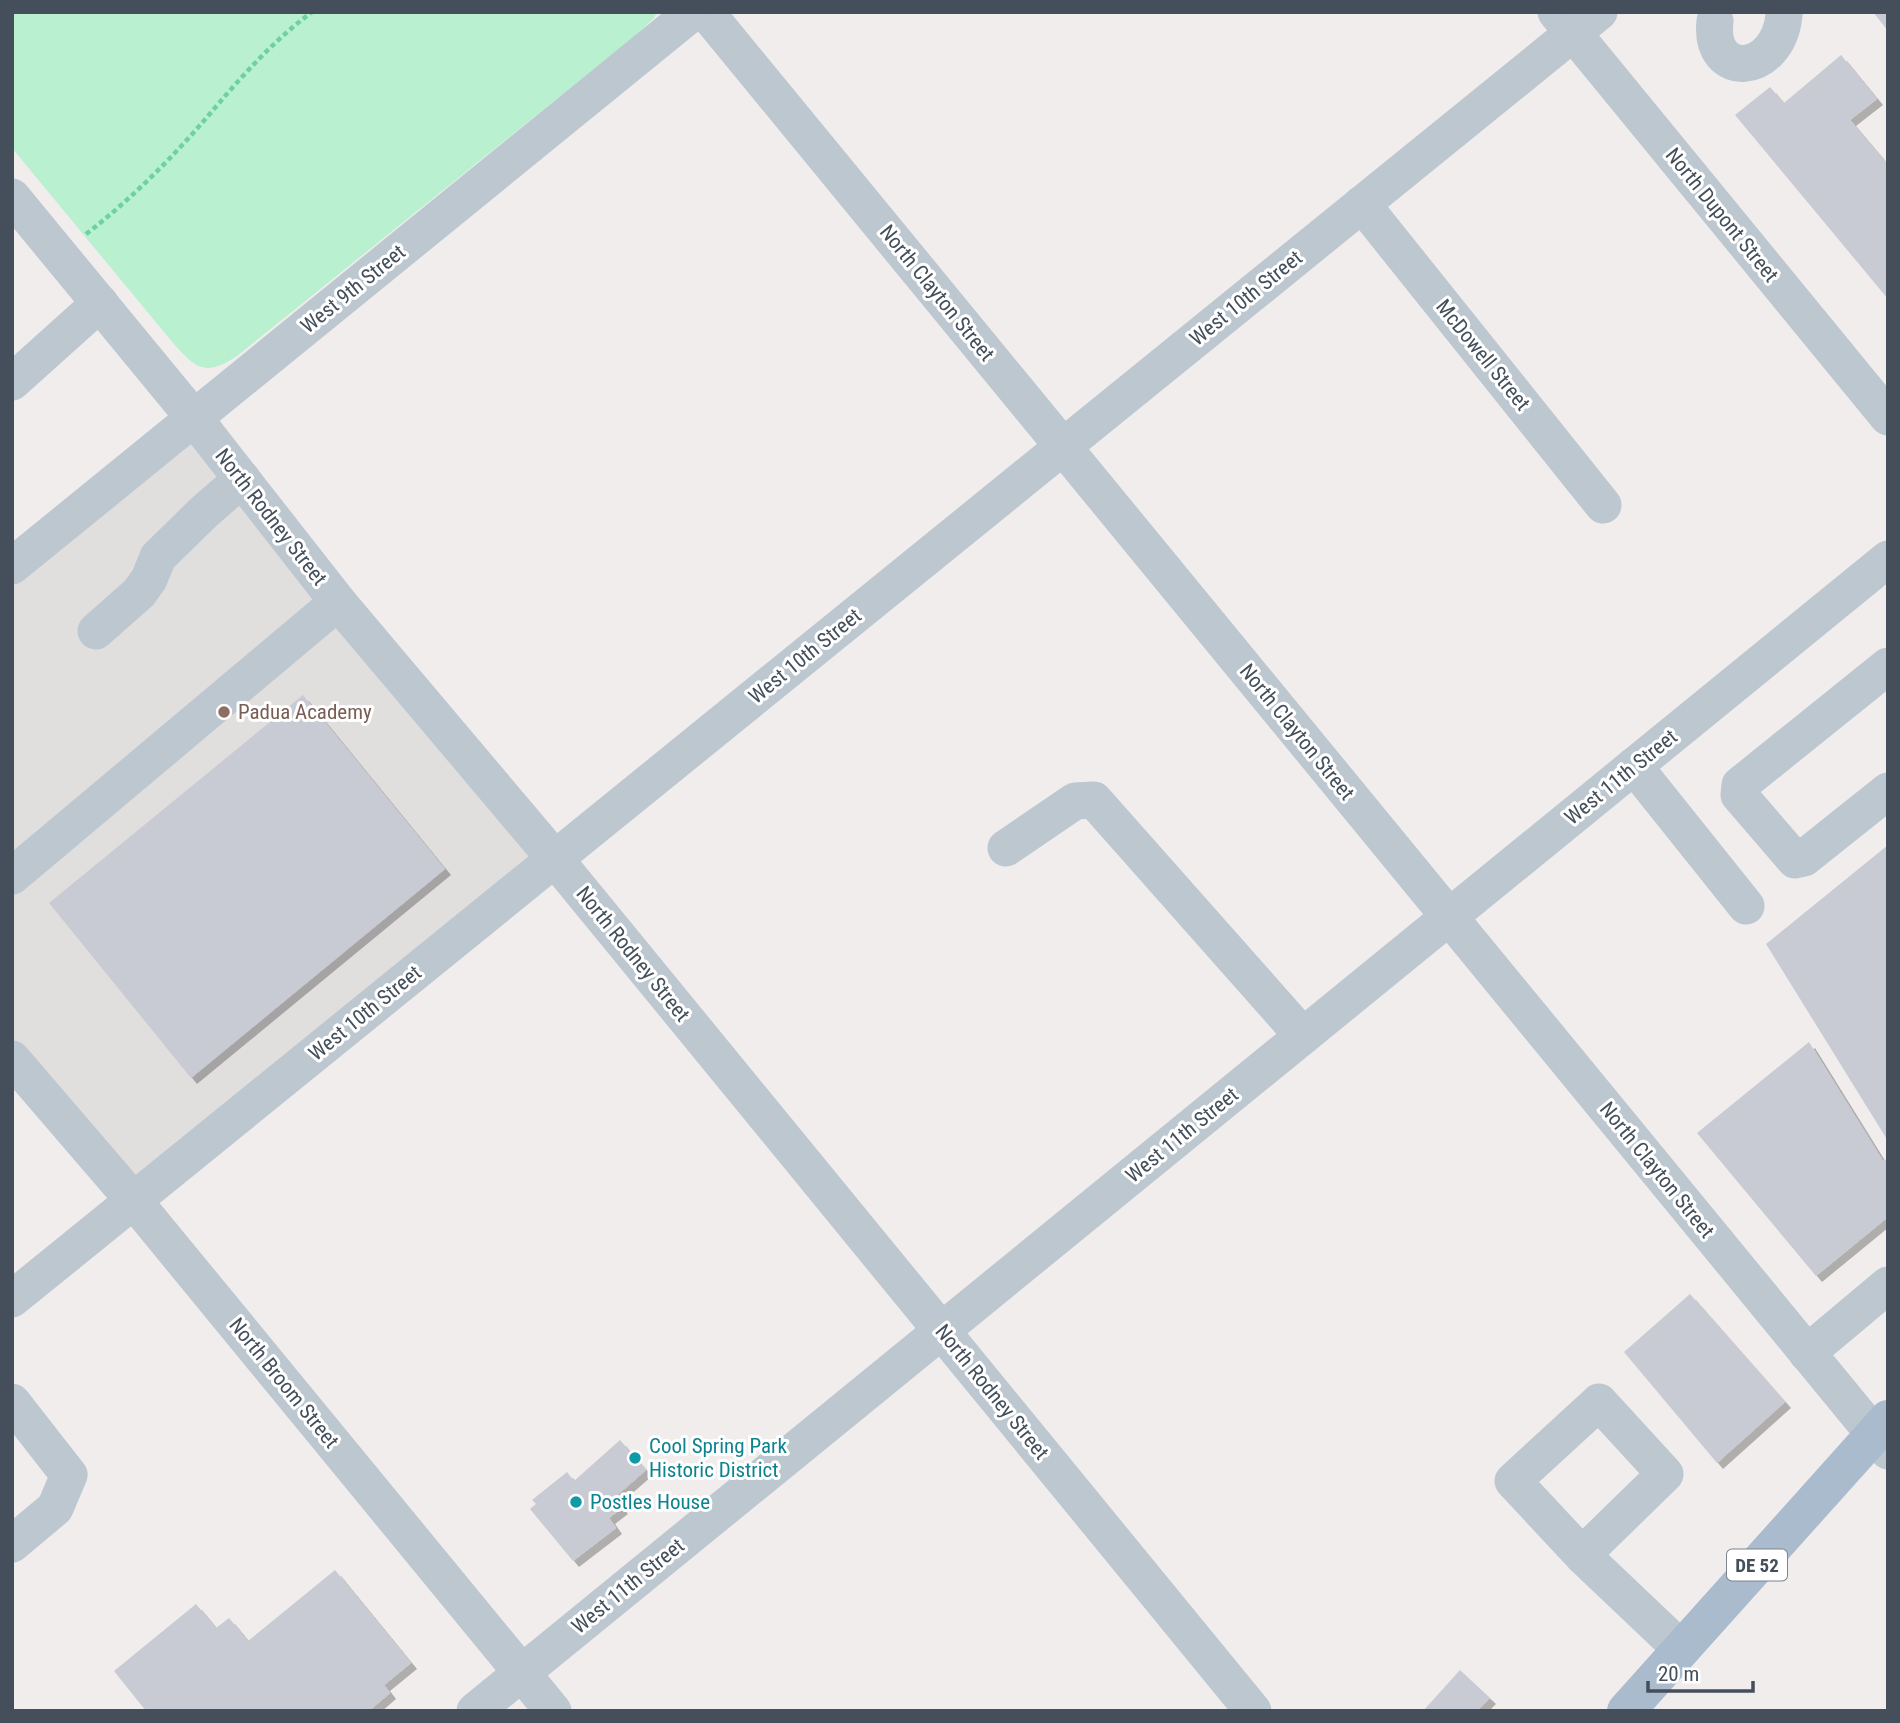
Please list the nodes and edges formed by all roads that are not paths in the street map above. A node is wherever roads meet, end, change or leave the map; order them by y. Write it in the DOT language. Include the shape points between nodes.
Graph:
graph roads {
  1 [pos="694,12"];
  2 [pos="706,12"];
  3 [pos="1783,13"];
  4 [pos="1717,15"];
  5 [pos="1576,19"];
  6 [pos="12,197"];
  7 [pos="1362,204"];
  8 [pos="100,303"];
  9 [pos="12,382"];
  10 [pos="1888,417"];
  11 [pos="194,418"];
  12 [pos="1063,447"];
  13 [pos="242,479"];
  14 [pos="1603,505"];
  15 [pos="1888,559"];
  16 [pos="12,566"];
  17 [pos="338,602"];
  18 [pos="96,631"];
  19 [pos="1888,666"];
  20 [pos="1634,766"];
  21 [pos="1884,793"];
  22 [pos="1006,848"];
  23 [pos="555,859"];
  24 [pos="12,876"];
  25 [pos="1746,905"];
  26 [pos="1449,917"];
  27 [pos="1303,1035"];
  28 [pos="12,1059"];
  29 [pos="134,1200"];
  30 [pos="1888,1284"];
  31 [pos="12,1299"];
  32 [pos="941,1331"];
  33 [pos="1807,1353"];
  34 [pos="12,1402"];
  35 [pos="1883,1435"];
  36 [pos="12,1544"];
  37 [pos="1582,1555"];
  38 [pos="1681,1649"];
  39 [pos="522,1673"];
  40 [pos="475,1711"];
  41 [pos="553,1711"];
  42 [pos="1253,1711"];
  43 [pos="1626,1711"];
  1 -- 11 [label="street, West 9th Street"];
  2 -- 12 [label="street, North Clayton Street"];
  3 -- 4 [label="street" via="1773,47 1750,65 1726,57 1716,42"];
  5 -- 7 [label="street, West 10th Street"];
  5 -- 10 [label="street, North Dupont Street"];
  6 -- 8 [label="street, North Rodney Street"];
  7 -- 12 [label="street, West 10th Street"];
  7 -- 14 [label="street, McDowell Street"];
  8 -- 9 [label="street"];
  8 -- 11 [label="street, North Rodney Street"];
  11 -- 13 [label="street, North Rodney Street"];
  11 -- 16 [label="street, West 9th Street"];
  12 -- 23 [label="street, West 10th Street"];
  12 -- 26 [label="street, North Clayton Street"];
  13 -- 17 [label="street, North Rodney Street"];
  13 -- 18 [label="street" via="158,557 139,593"];
  15 -- 20 [label="street, West 11th Street"];
  17 -- 23 [label="street, North Rodney Street"];
  17 -- 24 [label="street"];
  19 -- 21 [label="street" via="1740,785 1739,794 1795,860 1804,858"];
  20 -- 25 [label="street"];
  20 -- 26 [label="street, West 11th Street"];
  22 -- 27 [label="street" via="1075,801 1094,800"];
  23 -- 29 [label="street, West 10th Street"];
  23 -- 32 [label="street, North Rodney Street"];
  26 -- 27 [label="street, West 11th Street"];
  26 -- 33 [label="street, North Clayton Street"];
  27 -- 32 [label="street, West 11th Street"];
  28 -- 29 [label="street, North Broom Street"];
  29 -- 31 [label="street, West 10th Street"];
  29 -- 39 [label="street, North Broom Street"];
  30 -- 33 [label="street"];
  32 -- 39 [label="street, West 11th Street"];
  32 -- 42 [label="street, North Rodney Street"];
  33 -- 35 [label="street, North Clayton Street"];
  34 -- 36 [label="street" via="69,1475 55,1508"];
  35 -- 38 [label="main road, DE 52"];
  37 -- 38 [label="street"];
  38 -- 43 [label="main road, DE 52"];
  39 -- 40 [label="street, West 11th Street"];
  39 -- 41 [label="street, North Broom Street"];
}
